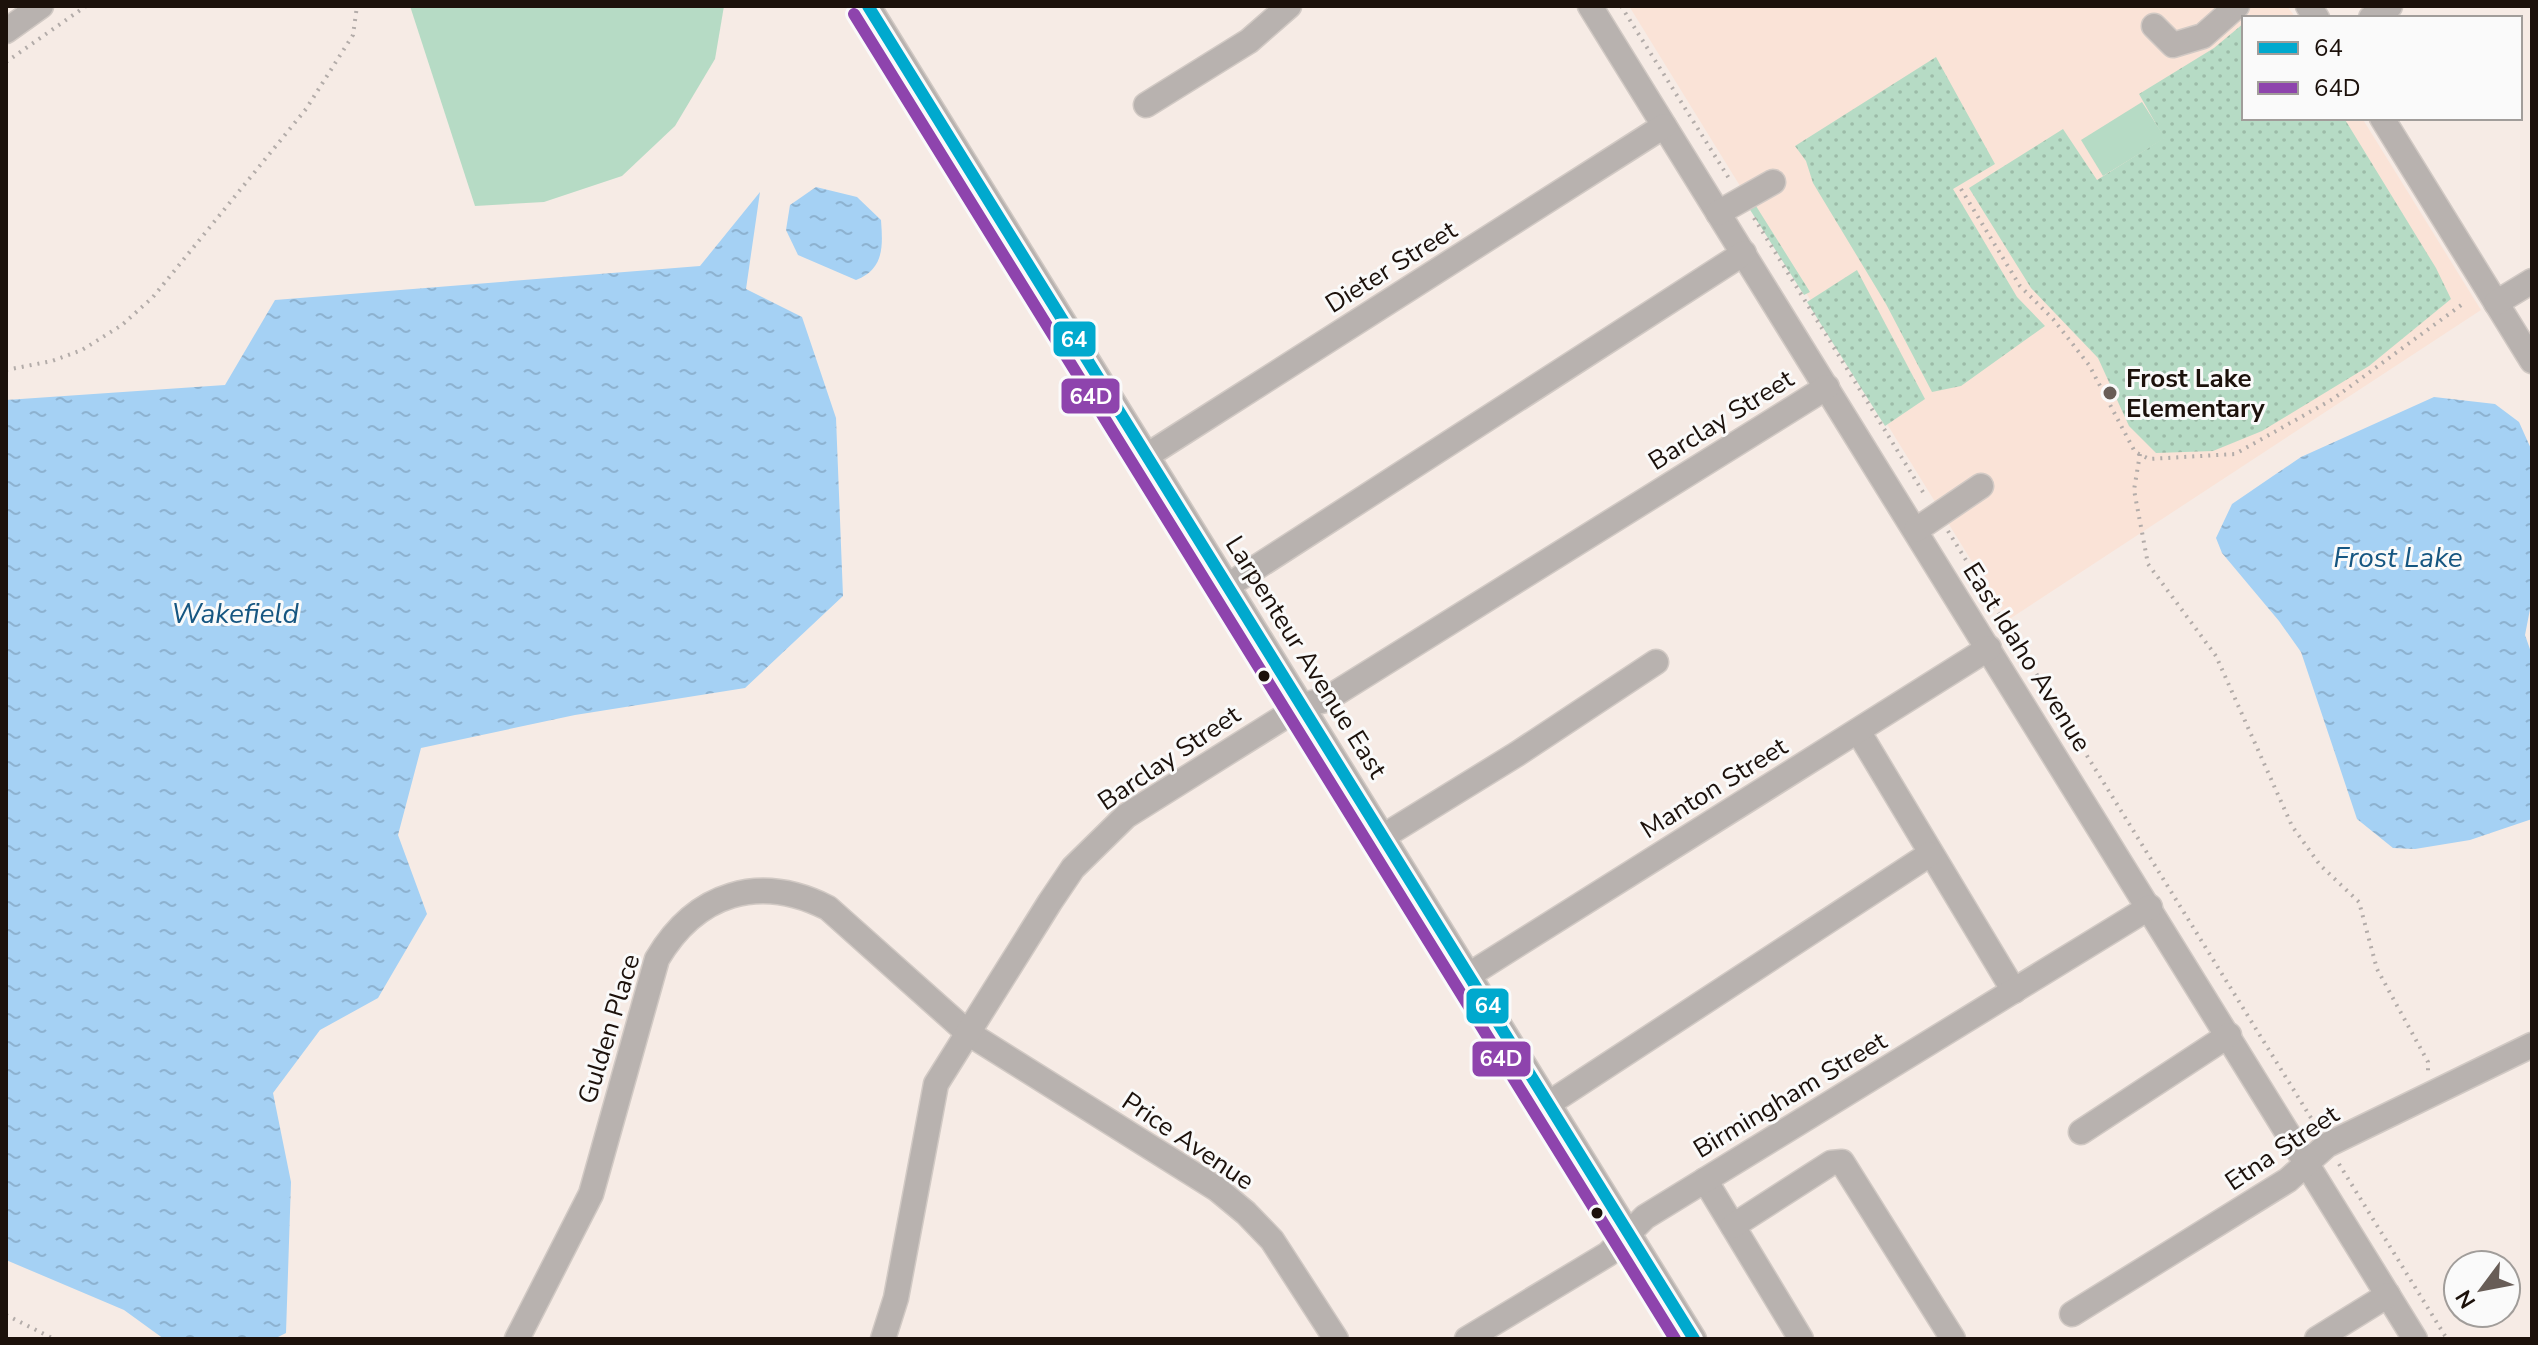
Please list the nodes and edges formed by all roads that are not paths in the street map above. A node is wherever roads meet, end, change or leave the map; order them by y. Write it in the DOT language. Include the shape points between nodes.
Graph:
graph roads {
  1 [pos="41,6"];
  2 [pos="868,6"];
  3 [pos="1289,6"];
  4 [pos="1590,6"];
  5 [pos="2237,6"];
  6 [pos="2154,26"];
  7 [pos="6,31"];
  8 [pos="1146,105"];
  9 [pos="2383,120"];
  10 [pos="1664,126"];
  11 [pos="1773,182"];
  12 [pos="1718,213"];
  13 [pos="1744,253"];
  14 [pos="2532,281"];
  15 [pos="2496,303"];
  16 [pos="2532,361"];
  17 [pos="1827,387"];
  18 [pos="1148,455"];
  19 [pos="1981,486"];
  20 [pos="1916,530"];
  21 [pos="1229,585"];
  22 [pos="1989,648"];
  23 [pos="1656,662"];
  24 [pos="1303,705"];
  25 [pos="1858,731"];
  26 [pos="1384,836"];
  27 [pos="1930,854"];
  28 [pos="2150,907"];
  29 [pos="1469,975"];
  30 [pos="2014,991"];
  31 [pos="968,1033"];
  32 [pos="2229,1035"];
  33 [pos="2532,1045"];
  34 [pos="1548,1104"];
  35 [pos="2081,1132"];
  36 [pos="2307,1163"];
  37 [pos="1705,1180"];
  38 [pos="1733,1226"];
  39 [pos="1628,1233"];
  40 [pos="2388,1295"];
  41 [pos="2072,1314"];
  42 [pos="517,1339"];
  43 [pos="883,1339"];
  44 [pos="1336,1339"];
  45 [pos="1467,1339"];
  46 [pos="1694,1339"];
  47 [pos="1801,1339"];
  48 [pos="1953,1339"];
  49 [pos="2317,1339"];
  50 [pos="2415,1339"];
  1 -- 7 [label="street"];
  2 -- 18 [label="street, Larpenteur Avenue East"];
  3 -- 8 [label="street" via="1249,41"];
  4 -- 10 [label="street, East Idaho Avenue"];
  5 -- 6 [label="street" via="2203,36 2173,45"];
  9 -- 15 [label="street"];
  10 -- 12 [label="street, East Idaho Avenue"];
  10 -- 18 [label="street, Dieter Street"];
  11 -- 12 [label="street"];
  12 -- 13 [label="street, East Idaho Avenue"];
  13 -- 17 [label="street, East Idaho Avenue"];
  13 -- 21 [label="street"];
  14 -- 15 [label="street"];
  15 -- 16 [label="street"];
  17 -- 20 [label="street, East Idaho Avenue"];
  17 -- 24 [label="street, Barclay Street" via="1325,700"];
  18 -- 21 [label="street, Larpenteur Avenue East"];
  19 -- 20 [label="street"];
  20 -- 22 [label="street, East Idaho Avenue"];
  21 -- 24 [label="street, Larpenteur Avenue East"];
  22 -- 25 [label="street, Manton Street"];
  22 -- 28 [label="street, East Idaho Avenue"];
  23 -- 26 [label="street"];
  24 -- 26 [label="street, Larpenteur Avenue East"];
  24 -- 31 [label="street, Barclay Street" via="1157,795 1098,841 1050,902"];
  25 -- 27 [label="street"];
  25 -- 29 [label="street, Manton Street"];
  26 -- 29 [label="street, Larpenteur Avenue East"];
  27 -- 30 [label="street"];
  27 -- 34 [label="street"];
  28 -- 30 [label="street, Birmingham Street"];
  28 -- 32 [label="street, East Idaho Avenue"];
  29 -- 34 [label="street, Larpenteur Avenue East"];
  30 -- 37 [label="street, Birmingham Street"];
  31 -- 42 [label="street, Gulden Place" via="846,921 808,898 742,892 701,909 657,959 591,1194"];
  31 -- 43 [label="street, Barclay Street" via="936,1084 896,1298"];
  31 -- 44 [label="street, Price Avenue" via="1217,1189 1246,1213 1272,1240"];
  32 -- 35 [label="street"];
  32 -- 36 [label="street, East Idaho Avenue"];
  33 -- 36 [label="street, Etna Street" via="2327,1145"];
  34 -- 39 [label="street, Larpenteur Avenue East"];
  36 -- 40 [label="street, East Idaho Avenue"];
  36 -- 41 [label="street, Etna Street" via="2288,1180"];
  37 -- 38 [label="street"];
  37 -- 39 [label="street, Birmingham Street"];
  38 -- 47 [label="street"];
  38 -- 48 [label="street" via="1831,1163 1842,1162"];
  39 -- 45 [label="street, Birmingham Street" via="1608,1254"];
  39 -- 46 [label="street, Larpenteur Avenue East"];
  40 -- 49 [label="street"];
  40 -- 50 [label="street, East Idaho Avenue"];
}
